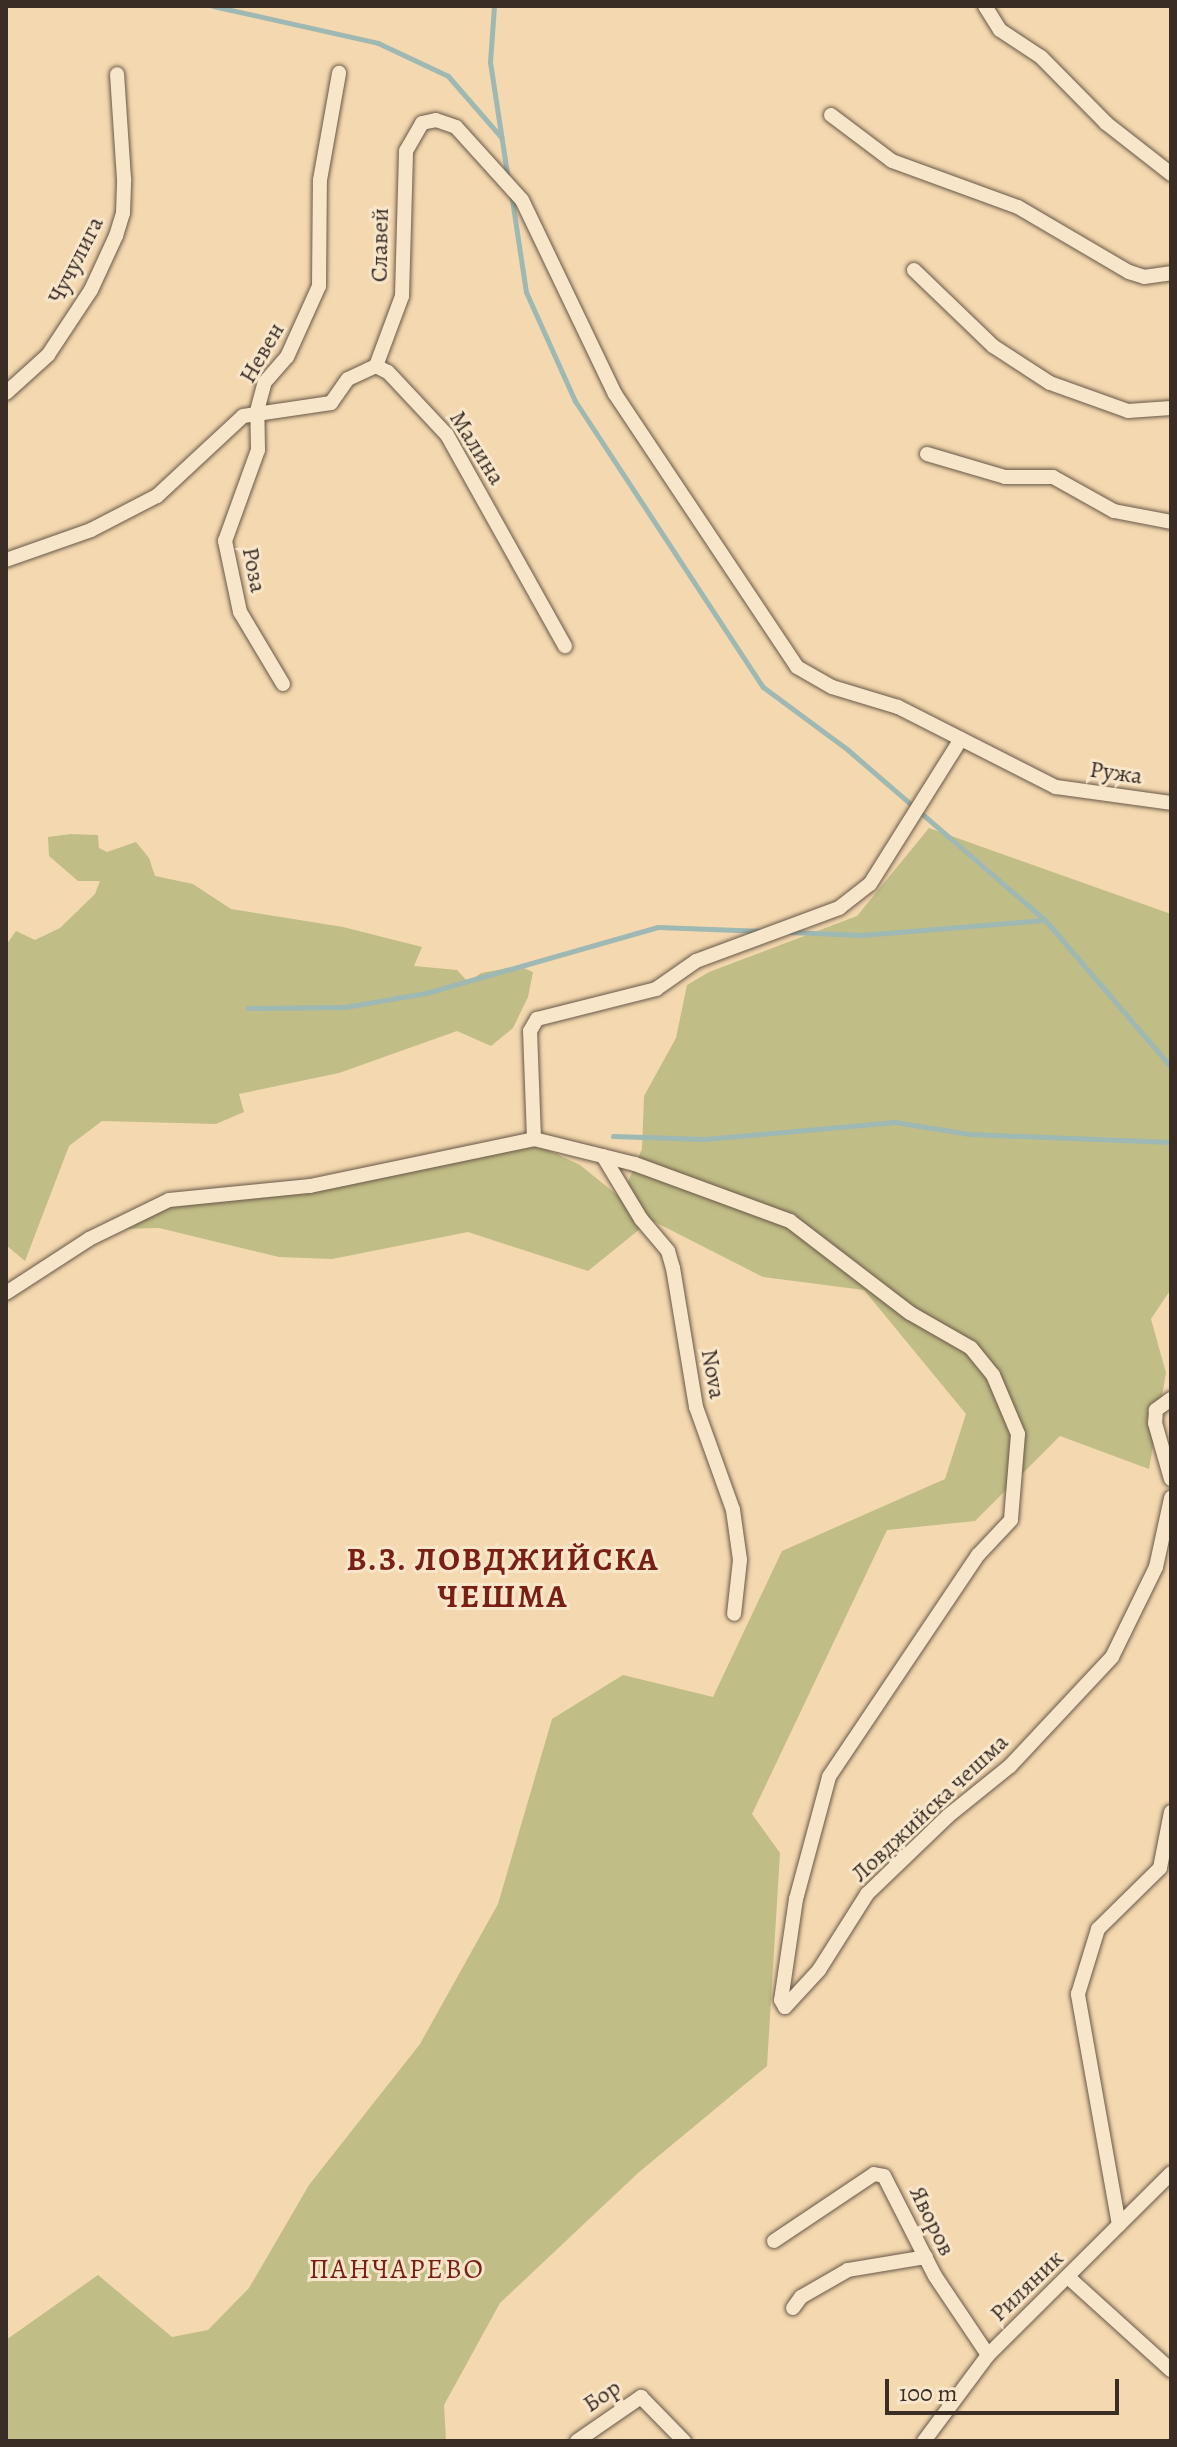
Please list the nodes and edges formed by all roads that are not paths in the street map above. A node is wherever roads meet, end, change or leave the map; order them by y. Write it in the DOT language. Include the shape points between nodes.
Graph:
graph roads {
  1 [pos="985,6"];
  2 [pos="339,73"];
  3 [pos="117,74"];
  4 [pos="831,115"];
  5 [pos="422,123"];
  6 [pos="1171,174"];
  7 [pos="914,270"];
  8 [pos="1171,273"];
  9 [pos="376,366"];
  10 [pos="6,393"];
  11 [pos="1171,408"];
  12 [pos="257,411"];
  13 [pos="927,454"];
  14 [pos="1171,522"];
  15 [pos="6,560"];
  16 [pos="565,646"];
  17 [pos="283,684"];
  18 [pos="961,739"];
  19 [pos="1171,803"];
  20 [pos="534,1139"];
  21 [pos="603,1156"];
  22 [pos="6,1293"];
  23 [pos="1171,1399"];
  24 [pos="1171,1479"];
  25 [pos="1171,1498"];
  26 [pos="734,1614"];
  27 [pos="1171,1812"];
  28 [pos="1171,2173"];
  29 [pos="1119,2225"];
  30 [pos="774,2241"];
  31 [pos="926,2257"];
  32 [pos="1068,2277"];
  33 [pos="793,2308"];
  34 [pos="988,2355"];
  35 [pos="1171,2370"];
  36 [pos="577,2441"];
  37 [pos="684,2441"];
  38 [pos="924,2441"];
  1 -- 6 [label="street" via="1000,30 1041,57 1106,123"];
  2 -- 12 [label="street, Невен" via="320,180 319,286 287,357 265,382"];
  3 -- 10 [label="street, Чучулига" via="124,179 116,236 91,290 48,355"];
  4 -- 8 [label="street" via="892,161 1018,207 1129,272 1144,277"];
  5 -- 9 [label="street, Славей" via="406,151 402,296"];
  5 -- 18 [label="street, Ружа" via="436,120 456,127 522,200 615,394 797,667 832,687 898,707"];
  7 -- 11 [label="street" via="993,346 1050,383 1128,411"];
  9 -- 12 [label="street" via="348,379 331,403"];
  9 -- 16 [label="street, Малина" via="388,372 447,435"];
  12 -- 15 [label="street, Невен" via="243,416 157,496 91,530"];
  12 -- 17 [label="street, Роза" via="258,450 225,541 240,612"];
  13 -- 14 [label="street" via="1005,477 1053,477 1114,511"];
  18 -- 19 [label="street, Ружа" via="1056,787"];
  18 -- 20 [label="street" via="870,884 839,908 696,961 656,989 537,1019 530,1031"];
  20 -- 21 [label="street"];
  20 -- 22 [label="street" via="310,1186 169,1200 89,1239"];
  21 -- 25 [label="street, Ловджийска чешма" via="790,1221 910,1313 971,1348 1006,1399 1018,1434 1011,1520 978,1555 829,1777 796,1899 781,2000 785,2007 819,1970 867,1894 948,1816 1010,1766 1112,1657 1156,1567"];
  21 -- 26 [label="street, Nova" via="641,1219 668,1251 673,1268 696,1407 733,1510 740,1560"];
  23 -- 24 [label="street" via="1156,1410 1155,1423"];
  27 -- 29 [label="street" via="1160,1868 1098,1929 1078,1994"];
  28 -- 29 [label="street, Риляник"];
  29 -- 32 [label="street, Риляник"];
  30 -- 31 [label="street, Яворов" via="874,2174 884,2176"];
  31 -- 33 [label="street" via="848,2270 801,2297"];
  31 -- 34 [label="street, Яворов"];
  32 -- 34 [label="street, Риляник"];
  32 -- 35 [label="street"];
  34 -- 38 [label="street, Риляник"];
  36 -- 37 [label="street, Бор" via="641,2397"];
}
